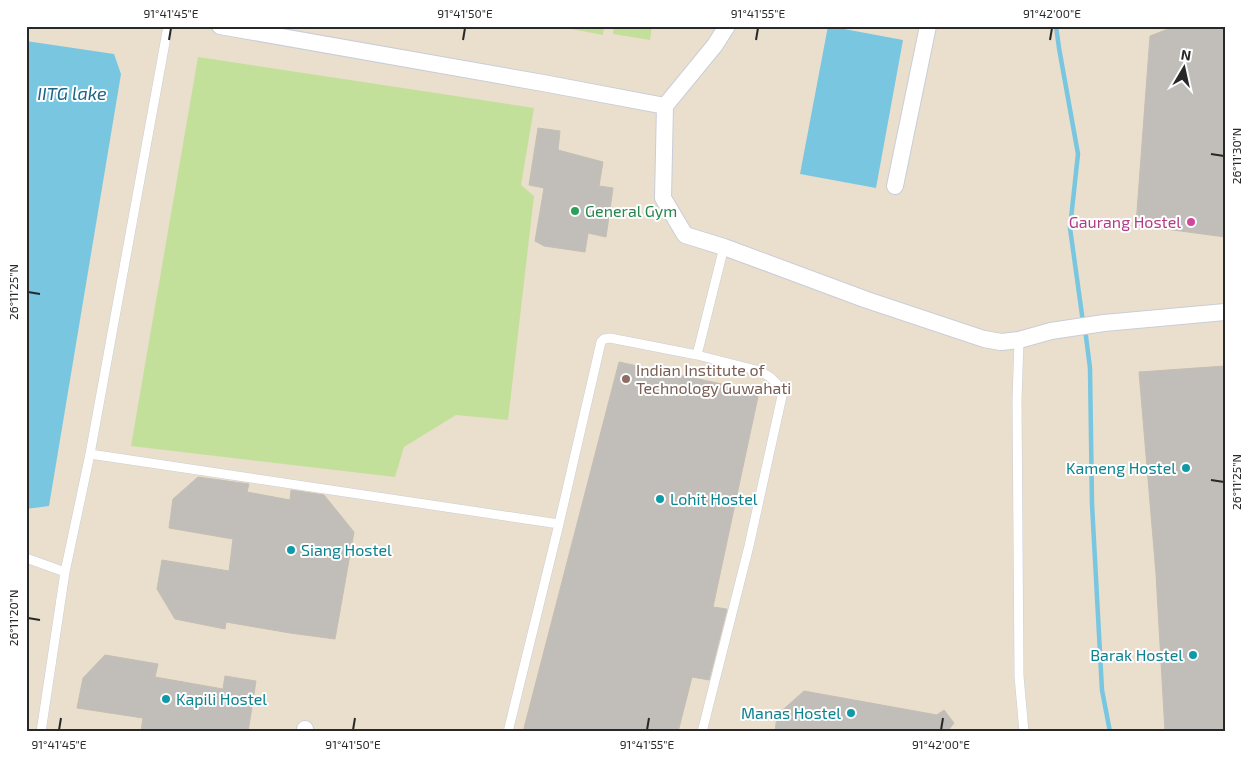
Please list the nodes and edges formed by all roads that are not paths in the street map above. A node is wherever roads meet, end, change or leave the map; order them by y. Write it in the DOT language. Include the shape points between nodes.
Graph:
graph roads {
  1 [pos="168,26"];
  2 [pos="220,26"];
  3 [pos="727,26"];
  4 [pos="928,26"];
  5 [pos="665,106"];
  6 [pos="895,186"];
  7 [pos="724,247"];
  8 [pos="1225,312"];
  9 [pos="1019,340"];
  10 [pos="697,355"];
  11 [pos="90,454"];
  12 [pos="559,524"];
  13 [pos="26,558"];
  14 [pos="65,572"];
  15 [pos="41,732"];
  16 [pos="508,732"];
  17 [pos="702,732"];
  18 [pos="1024,732"];
  1 -- 11 [label="lane"];
  2 -- 5 [label="street"];
  3 -- 5 [label="street"];
  4 -- 6 [label="street"];
  5 -- 7 [label="street" via="664,198 685,234"];
  7 -- 9 [label="street" via="984,340"];
  7 -- 10 [label="lane"];
  8 -- 9 [label="street" via="1104,323 1051,331"];
  9 -- 18 [label="lane" via="1019,676"];
  10 -- 12 [label="lane" via="610,338 601,342"];
  10 -- 17 [label="lane" via="760,371 778,385 782,396 749,546"];
  11 -- 12 [label="lane"];
  11 -- 14 [label="lane"];
  12 -- 16 [label="lane"];
  13 -- 14 [label="lane"];
  14 -- 15 [label="lane"];
}
